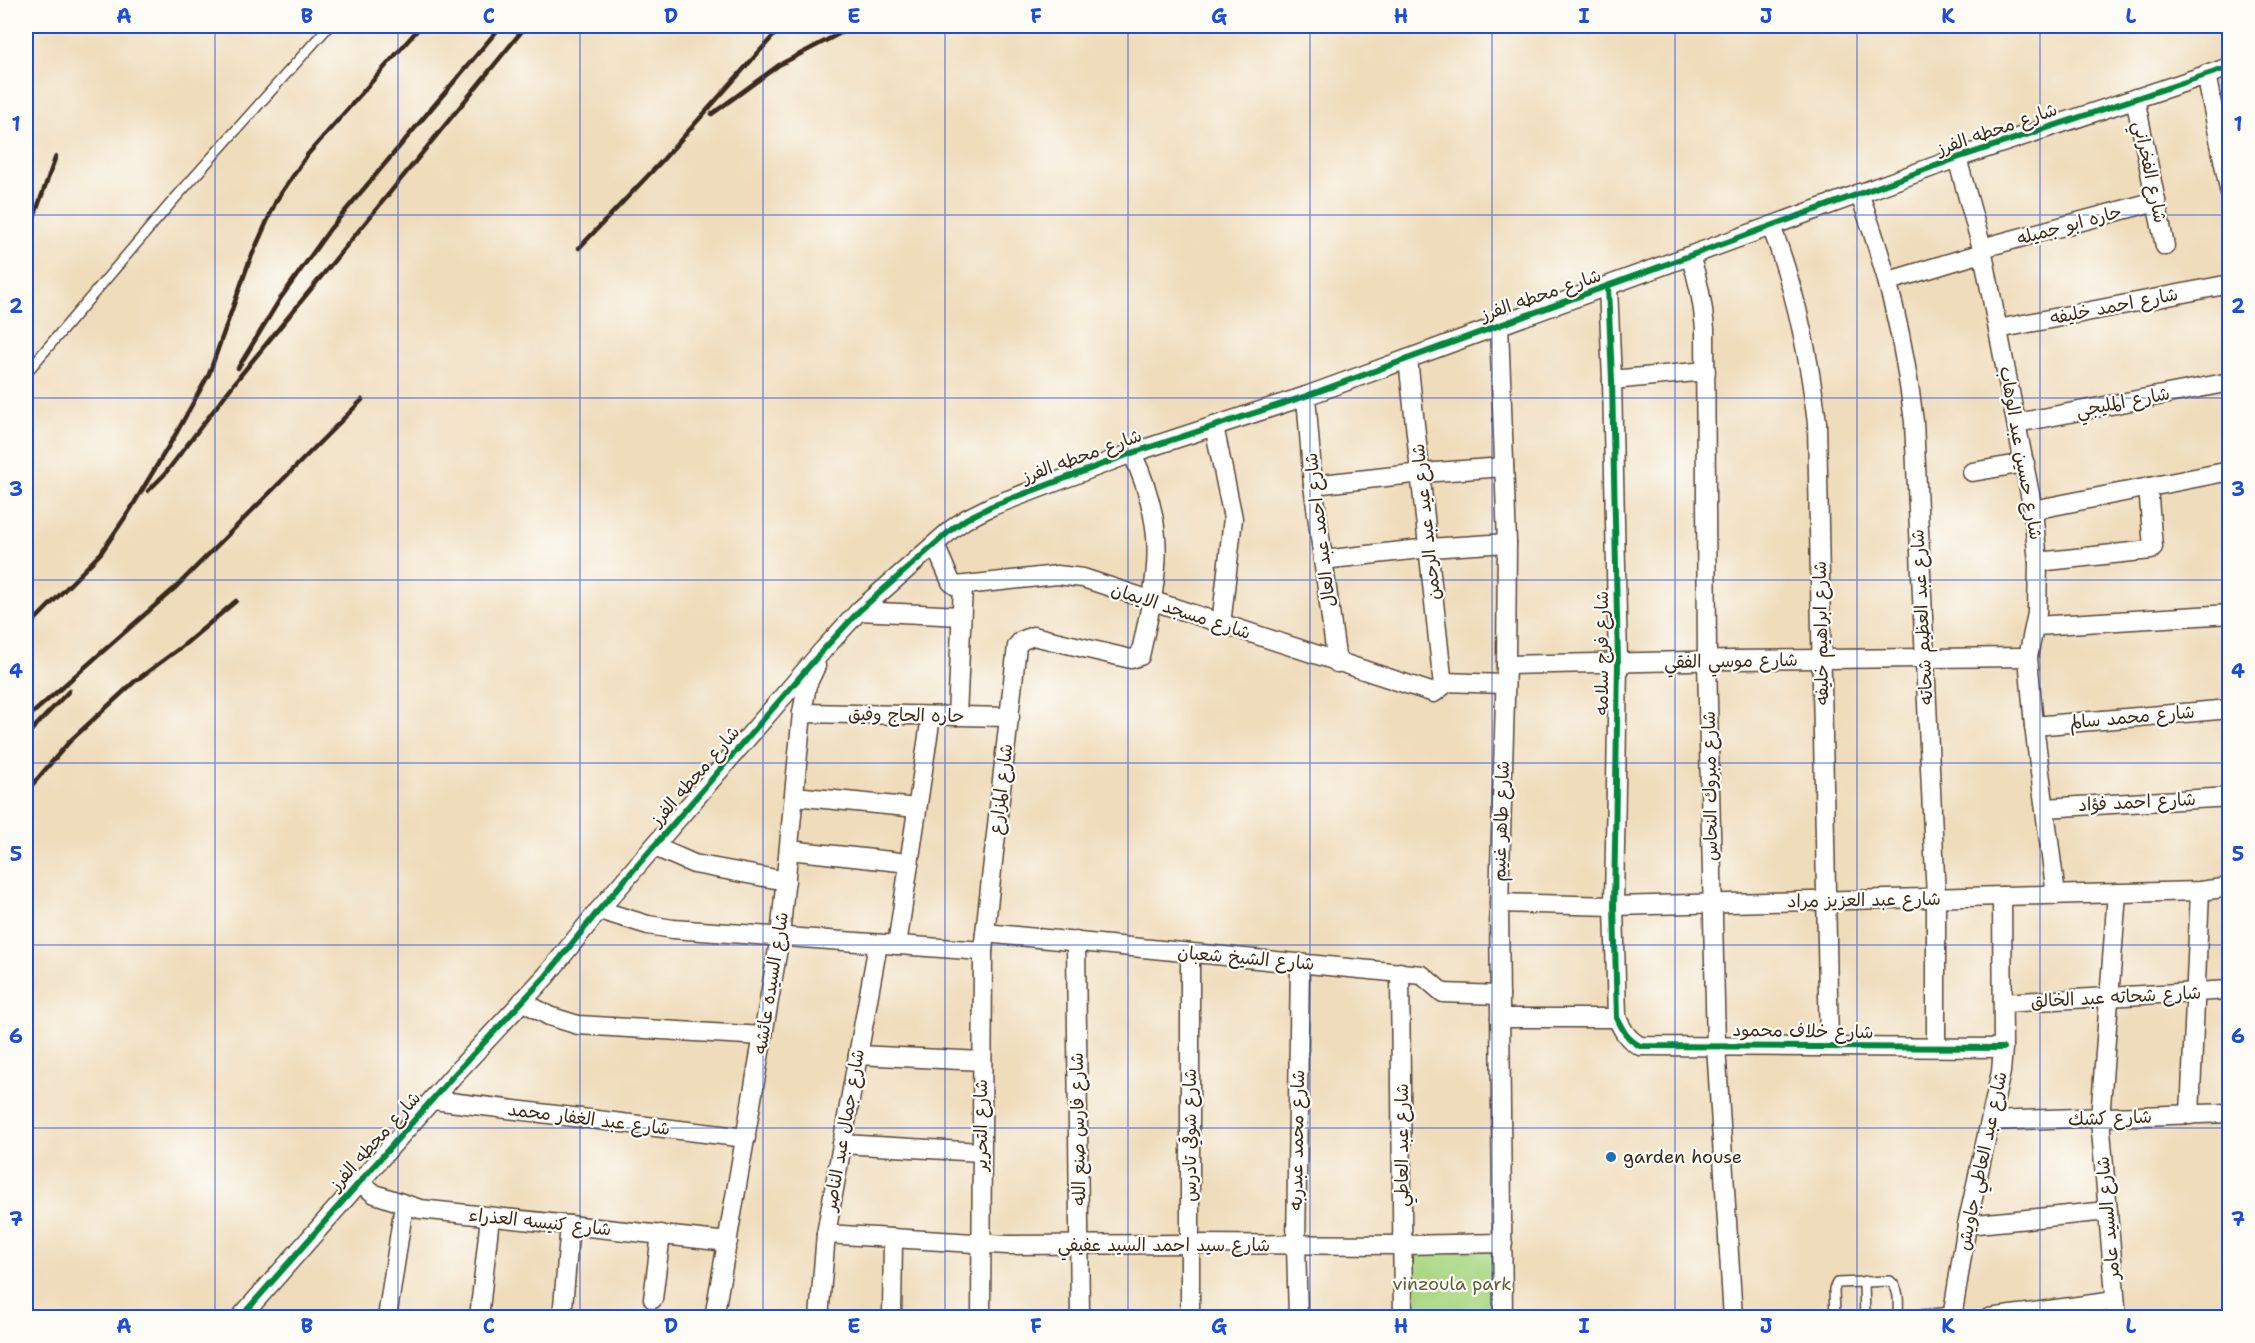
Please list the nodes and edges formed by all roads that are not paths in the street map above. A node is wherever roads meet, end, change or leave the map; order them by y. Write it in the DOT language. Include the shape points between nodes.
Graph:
graph roads {
  1 [pos="329,26"];
  2 [pos="2229,67"];
  3 [pos="2206,74"];
  4 [pos="2135,98"];
  5 [pos="1957,158"];
  6 [pos="1859,193"];
  7 [pos="2229,194"];
  8 [pos="2156,201"];
  9 [pos="1770,226"];
  10 [pos="2165,246"];
  11 [pos="1982,250"];
  12 [pos="1689,256"];
  13 [pos="1889,281"];
  14 [pos="2229,284"];
  15 [pos="1608,287"];
  16 [pos="1499,325"];
  17 [pos="1998,329"];
  18 [pos="1408,359"];
  19 [pos="1706,371"];
  20 [pos="26,373"];
  21 [pos="1612,380"];
  22 [pos="2229,382"];
  23 [pos="1306,396"];
  24 [pos="2018,423"];
  25 [pos="1214,426"];
  26 [pos="1132,453"];
  27 [pos="2025,463"];
  28 [pos="1504,467"];
  29 [pos="2229,471"];
  30 [pos="1972,472"];
  31 [pos="1422,473"];
  32 [pos="1313,485"];
  33 [pos="2148,487"];
  34 [pos="2033,510"];
  35 [pos="1507,543"];
  36 [pos="935,544"];
  37 [pos="1429,548"];
  38 [pos="1323,560"];
  39 [pos="2038,562"];
  40 [pos="963,586"];
  41 [pos="1152,602"];
  42 [pos="859,611"];
  43 [pos="2229,614"];
  44 [pos="961,616"];
  45 [pos="1221,625"];
  46 [pos="2036,626"];
  47 [pos="824,649"];
  48 [pos="2028,657"];
  49 [pos="1924,658"];
  50 [pos="1821,659"];
  51 [pos="1707,660"];
  52 [pos="1337,663"];
  53 [pos="1618,663"];
  54 [pos="1506,665"];
  55 [pos="1443,684"];
  56 [pos="1505,684"];
  57 [pos="2229,709"];
  58 [pos="802,713"];
  59 [pos="931,716"];
  60 [pos="957,716"];
  61 [pos="1010,717"];
  62 [pos="2034,726"];
  63 [pos="794,796"];
  64 [pos="2229,797"];
  65 [pos="917,808"];
  66 [pos="2045,808"];
  67 [pos="655,847"];
  68 [pos="789,850"];
  69 [pos="909,863"];
  70 [pos="786,881"];
  71 [pos="2229,887"];
  72 [pos="2200,891"];
  73 [pos="2117,893"];
  74 [pos="2056,895"];
  75 [pos="2002,896"];
  76 [pos="1936,898"];
  77 [pos="1826,900"];
  78 [pos="1499,903"];
  79 [pos="1713,903"];
  80 [pos="1614,906"];
  81 [pos="599,910"];
  82 [pos="985,933"];
  83 [pos="780,937"];
  84 [pos="1076,941"];
  85 [pos="878,944"];
  86 [pos="897,945"];
  87 [pos="983,951"];
  88 [pos="1190,952"];
  89 [pos="1300,963"];
  90 [pos="1400,972"];
  91 [pos="2229,990"];
  92 [pos="2195,992"];
  93 [pos="1500,995"];
  94 [pos="2109,998"];
  95 [pos="522,1001"];
  96 [pos="2003,1003"];
  97 [pos="1500,1018"];
  98 [pos="1617,1018"];
  99 [pos="763,1036"];
  100 [pos="1716,1045"];
  101 [pos="1829,1046"];
  102 [pos="1936,1047"];
  103 [pos="2003,1048"];
  104 [pos="858,1055"];
  105 [pos="982,1061"];
  106 [pos="433,1100"];
  107 [pos="2229,1113"];
  108 [pos="2190,1115"];
  109 [pos="2100,1119"];
  110 [pos="1991,1121"];
  111 [pos="746,1138"];
  112 [pos="842,1144"];
  113 [pos="981,1152"];
  114 [pos="358,1182"];
  115 [pos="404,1205"];
  116 [pos="2108,1211"];
  117 [pos="490,1217"];
  118 [pos="570,1225"];
  119 [pos="1967,1226"];
  120 [pos="661,1234"];
  121 [pos="826,1234"];
  122 [pos="893,1238"];
  123 [pos="728,1242"];
  124 [pos="1503,1243"];
  125 [pos="981,1244"];
  126 [pos="1079,1244"];
  127 [pos="1190,1244"];
  128 [pos="1296,1245"];
  129 [pos="1402,1245"];
  130 [pos="1864,1281"];
  131 [pos="653,1299"];
  132 [pos="2116,1309"];
  133 [pos="1952,1315"];
  134 [pos="240,1317"];
  135 [pos="387,1317"];
  136 [pos="478,1317"];
  137 [pos="562,1317"];
  138 [pos="714,1317"];
  139 [pos="819,1317"];
  140 [pos="892,1317"];
  141 [pos="981,1317"];
  142 [pos="1080,1317"];
  143 [pos="1190,1317"];
  144 [pos="1298,1317"];
  145 [pos="1403,1317"];
  146 [pos="1503,1317"];
  147 [pos="1733,1317"];
  148 [pos="1835,1317"];
  149 [pos="1865,1317"];
  150 [pos="1894,1317"];
  151 [pos="1989,1317"];
  1 -- 20 [label="lane"];
  2 -- 3 [label="street, شارع محطه الفرز"];
  3 -- 4 [label="street, شارع محطه الفرز"];
  3 -- 7 [label="street"];
  4 -- 5 [label="street, شارع محطه الفرز"];
  4 -- 8 [label="street, شارع الفخراني"];
  5 -- 6 [label="street, شارع محطه الفرز"];
  5 -- 11 [label="street, شارع حسين عبد الوهاب"];
  6 -- 9 [label="street, شارع محطه الفرز"];
  6 -- 13 [label="street, شارع عبد العظيم شحاته"];
  8 -- 10 [label="street, شارع الفخراني"];
  8 -- 11 [label="street, حاره ابو جميله"];
  9 -- 12 [label="street, شارع محطه الفرز"];
  9 -- 50 [label="street, شارع ابراهيم خليفه" via="1793,292 1812,379 1817,423"];
  11 -- 13 [label="street, حاره ابو جميله"];
  11 -- 17 [label="street, شارع حسين عبد الوهاب"];
  12 -- 15 [label="street, شارع محطه الفرز"];
  12 -- 19 [label="street, شارع مبروك النحاس" via="1704,305"];
  13 -- 49 [label="street, شارع عبد العظيم شحاته" via="1914,422"];
  14 -- 17 [label="street, شارع احمد خليفه"];
  15 -- 16 [label="street, شارع محطه الفرز"];
  15 -- 21 [label="street, شارع فرج سلامه"];
  16 -- 18 [label="street, شارع محطه الفرز"];
  16 -- 28 [label="street, شارع طاهر غنيم"];
  17 -- 24 [label="street, شارع حسين عبد الوهاب"];
  18 -- 23 [label="street, شارع محطه الفرز"];
  18 -- 31 [label="street, شارع عيد عبد الرحمن"];
  19 -- 21 [label="street"];
  19 -- 51 [label="street, شارع مبروك النحاس"];
  21 -- 53 [label="street, شارع فرج سلامه"];
  22 -- 24 [label="street, شارع المليجي"];
  23 -- 25 [label="street, شارع محطه الفرز"];
  23 -- 32 [label="street, شارع احمد عبد العال"];
  24 -- 27 [label="street, شارع حسين عبد الوهاب"];
  25 -- 26 [label="street, شارع محطه الفرز"];
  25 -- 45 [label="street" via="1233,518"];
  26 -- 36 [label="street, شارع محطه الفرز" via="992,506 966,519"];
  26 -- 41 [label="street" via="1151,500 1158,533 1158,568"];
  27 -- 30 [label="street"];
  27 -- 34 [label="street, شارع حسين عبد الوهاب"];
  28 -- 31 [label="street"];
  28 -- 35 [label="street, شارع طاهر غنيم"];
  29 -- 33 [label="street"];
  31 -- 32 [label="street"];
  31 -- 37 [label="street, شارع عيد عبد الرحمن"];
  32 -- 38 [label="street, شارع احمد عبد العال"];
  33 -- 34 [label="street"];
  33 -- 39 [label="street" via="2151,550"];
  34 -- 39 [label="street, شارع حسين عبد الوهاب"];
  35 -- 37 [label="street"];
  35 -- 54 [label="street, شارع طاهر غنيم"];
  36 -- 40 [label="street" via="951,582"];
  36 -- 42 [label="street, شارع محطه الفرز"];
  37 -- 38 [label="street"];
  37 -- 55 [label="street, شارع عيد عبد الرحمن"];
  38 -- 52 [label="street, شارع احمد عبد العال"];
  39 -- 46 [label="street, شارع حسين عبد الوهاب"];
  40 -- 41 [label="street, شارع مسجد الايمان" via="1057,575 1083,578"];
  40 -- 44 [label="street"];
  41 -- 45 [label="street, شارع مسجد الايمان"];
  41 -- 61 [label="street, شارع المزارع" via="1140,656 1136,658 1033,636 1021,641 1017,646"];
  42 -- 44 [label="street"];
  42 -- 47 [label="street, شارع محطه الفرز"];
  43 -- 46 [label="street"];
  44 -- 60 [label="street"];
  45 -- 52 [label="street, شارع مسجد الايمان"];
  46 -- 48 [label="street, شارع حسين عبد الوهاب"];
  47 -- 58 [label="street, شارع السيده عائشه" via="807,685"];
  47 -- 67 [label="street, شارع محطه الفرز"];
  48 -- 49 [label="street, شارع موسي الفقي"];
  48 -- 62 [label="street, شارع حسين عبد الوهاب"];
  49 -- 50 [label="street, شارع موسي الفقي"];
  49 -- 76 [label="street, شارع عبد العظيم شحاته"];
  50 -- 51 [label="street, شارع موسي الفقي"];
  50 -- 77 [label="street, شارع ابراهيم خليفه"];
  51 -- 53 [label="street, شارع موسي الفقي"];
  51 -- 79 [label="street, شارع مبروك النحاس"];
  52 -- 55 [label="street, شارع مسجد الايمان" via="1434,693"];
  53 -- 54 [label="street, شارع موسي الفقي"];
  53 -- 80 [label="street, شارع فرج سلامه"];
  54 -- 56 [label="street, شارع طاهر غنيم"];
  55 -- 56 [label="street"];
  56 -- 78 [label="street, شارع طاهر غنيم"];
  57 -- 62 [label="street, شارع محمد سالم"];
  58 -- 59 [label="street, حاره الحاج وفيق"];
  58 -- 63 [label="street, شارع السيده عائشه"];
  59 -- 60 [label="street, حاره الحاج وفيق"];
  59 -- 65 [label="street"];
  60 -- 61 [label="street, حاره الحاج وفيق"];
  61 -- 82 [label="street, شارع المزارع"];
  62 -- 66 [label="street, شارع حسين عبد الوهاب"];
  63 -- 65 [label="street"];
  63 -- 68 [label="street, شارع السيده عائشه"];
  64 -- 66 [label="street, شارع احمد فؤاد"];
  65 -- 69 [label="street"];
  66 -- 74 [label="street, شارع حسين عبد الوهاب"];
  67 -- 70 [label="street" via="694,864"];
  67 -- 81 [label="street, شارع محطه الفرز"];
  68 -- 69 [label="street"];
  68 -- 70 [label="street, شارع السيده عائشه"];
  69 -- 86 [label="street"];
  70 -- 83 [label="street, شارع السيده عائشه"];
  71 -- 72 [label="street, شارع عبد العزيز مراد"];
  72 -- 73 [label="street, شارع عبد العزيز مراد"];
  72 -- 92 [label="street"];
  73 -- 74 [label="street, شارع عبد العزيز مراد"];
  73 -- 94 [label="street, شارع السيد عامر"];
  74 -- 75 [label="street, شارع عبد العزيز مراد"];
  75 -- 76 [label="street, شارع عبد العزيز مراد"];
  75 -- 96 [label="street, شارع عبد العاطي جاويش"];
  76 -- 77 [label="street, شارع عبد العزيز مراد"];
  76 -- 102 [label="street, شارع عبد العظيم شحاته"];
  77 -- 79 [label="street, شارع عبد العزيز مراد"];
  77 -- 101 [label="street, شارع ابراهيم خليفه"];
  78 -- 80 [label="street, شارع عبد العزيز مراد"];
  78 -- 93 [label="street, شارع طاهر غنيم"];
  79 -- 80 [label="street, شارع عبد العزيز مراد"];
  79 -- 100 [label="street, شارع مبروك النحاس"];
  80 -- 98 [label="street, شارع فرج سلامه"];
  81 -- 83 [label="street" via="673,929"];
  81 -- 95 [label="street, شارع محطه الفرز"];
  82 -- 84 [label="street, شارع الشيخ شعبان"];
  82 -- 87 [label="street, شارع التحرير"];
  83 -- 85 [label="street"];
  83 -- 99 [label="street, شارع السيده عائشه"];
  84 -- 88 [label="street, شارع الشيخ شعبان"];
  84 -- 126 [label="street, شارع فارس صنع الله"];
  85 -- 86 [label="street"];
  85 -- 104 [label="street, شارع جمال عبد الناصر"];
  86 -- 87 [label="street"];
  87 -- 105 [label="street, شارع التحرير"];
  88 -- 89 [label="street, شارع الشيخ شعبان"];
  88 -- 127 [label="street, شارع شوقي تادرس"];
  89 -- 90 [label="street, شارع الشيخ شعبان"];
  89 -- 128 [label="street, شارع محمد عبدربه"];
  90 -- 93 [label="street, شارع الشيخ شعبان" via="1422,975 1443,993"];
  90 -- 129 [label="street, شارع عبد العاطي"];
  91 -- 92 [label="street, شارع شحاته عبد الخالق"];
  92 -- 94 [label="street, شارع شحاته عبد الخالق"];
  92 -- 108 [label="street"];
  93 -- 97 [label="street, شارع طاهر غنيم"];
  94 -- 96 [label="street, شارع شحاته عبد الخالق"];
  94 -- 109 [label="street, شارع السيد عامر"];
  95 -- 99 [label="street" via="549,1016 578,1025"];
  95 -- 106 [label="street, شارع محطه الفرز"];
  96 -- 103 [label="street, شارع عبد العاطي جاويش"];
  97 -- 98 [label="street"];
  97 -- 124 [label="street, شارع طاهر غنيم"];
  98 -- 100 [label="street, شارع خلاف محمود" via="1629,1040 1640,1046"];
  99 -- 111 [label="street, شارع السيده عائشه"];
  100 -- 101 [label="street, شارع خلاف محمود"];
  100 -- 147 [label="street, شارع مبروك النحاس"];
  101 -- 102 [label="street, شارع خلاف محمود"];
  102 -- 103 [label="street, شارع خلاف محمود"];
  103 -- 110 [label="street, شارع عبد العاطي جاويش"];
  104 -- 105 [label="street"];
  104 -- 112 [label="street, شارع جمال عبد الناصر"];
  105 -- 113 [label="street, شارع التحرير"];
  106 -- 111 [label="street, شارع عبد الغفار محمد"];
  106 -- 114 [label="street, شارع محطه الفرز"];
  107 -- 108 [label="street, شارع كشك"];
  108 -- 109 [label="street, شارع كشك"];
  109 -- 110 [label="street, شارع كشك"];
  109 -- 116 [label="street, شارع السيد عامر"];
  110 -- 119 [label="street, شارع عبد العاطي جاويش"];
  111 -- 123 [label="street, شارع السيده عائشه"];
  112 -- 113 [label="street"];
  112 -- 121 [label="street, شارع جمال عبد الناصر"];
  113 -- 125 [label="street, شارع التحرير"];
  114 -- 115 [label="street, شارع كنيسه العذراء" via="375,1194"];
  114 -- 134 [label="street, شارع محطه الفرز"];
  115 -- 117 [label="street, شارع كنيسه العذراء"];
  115 -- 135 [label="street"];
  116 -- 119 [label="street"];
  116 -- 132 [label="street, شارع السيد عامر"];
  117 -- 118 [label="street, شارع كنيسه العذراء"];
  117 -- 136 [label="street"];
  118 -- 120 [label="street, شارع كنيسه العذراء"];
  118 -- 137 [label="street"];
  119 -- 133 [label="street, شارع عبد العاطي جاويش"];
  120 -- 123 [label="street, شارع كنيسه العذراء"];
  120 -- 131 [label="street"];
  121 -- 122 [label="street, شارع سيد احمد السيد عفيفي"];
  121 -- 139 [label="street, شارع جمال عبد الناصر"];
  122 -- 125 [label="street, شارع سيد احمد السيد عفيفي"];
  122 -- 140 [label="street"];
  123 -- 138 [label="street, شارع السيده عائشه"];
  124 -- 129 [label="street, شارع سيد احمد السيد عفيفي"];
  124 -- 146 [label="street, شارع طاهر غنيم"];
  125 -- 126 [label="street, شارع سيد احمد السيد عفيفي"];
  125 -- 141 [label="street, شارع التحرير"];
  126 -- 127 [label="street, شارع سيد احمد السيد عفيفي"];
  126 -- 142 [label="street, شارع فارس صنع الله"];
  127 -- 128 [label="street, شارع سيد احمد السيد عفيفي"];
  127 -- 143 [label="street, شارع شوقي تادرس"];
  128 -- 129 [label="street, شارع سيد احمد السيد عفيفي"];
  128 -- 144 [label="street, شارع محمد عبدربه"];
  129 -- 145 [label="street, شارع عبد العاطي"];
  130 -- 148 [label="lane" via="1841,1281 1835,1285"];
  130 -- 149 [label="lane"];
  130 -- 150 [label="lane" via="1894,1284 1898,1293"];
  132 -- 151 [label="street"];
  133 -- 150 [label="lane"];
}
